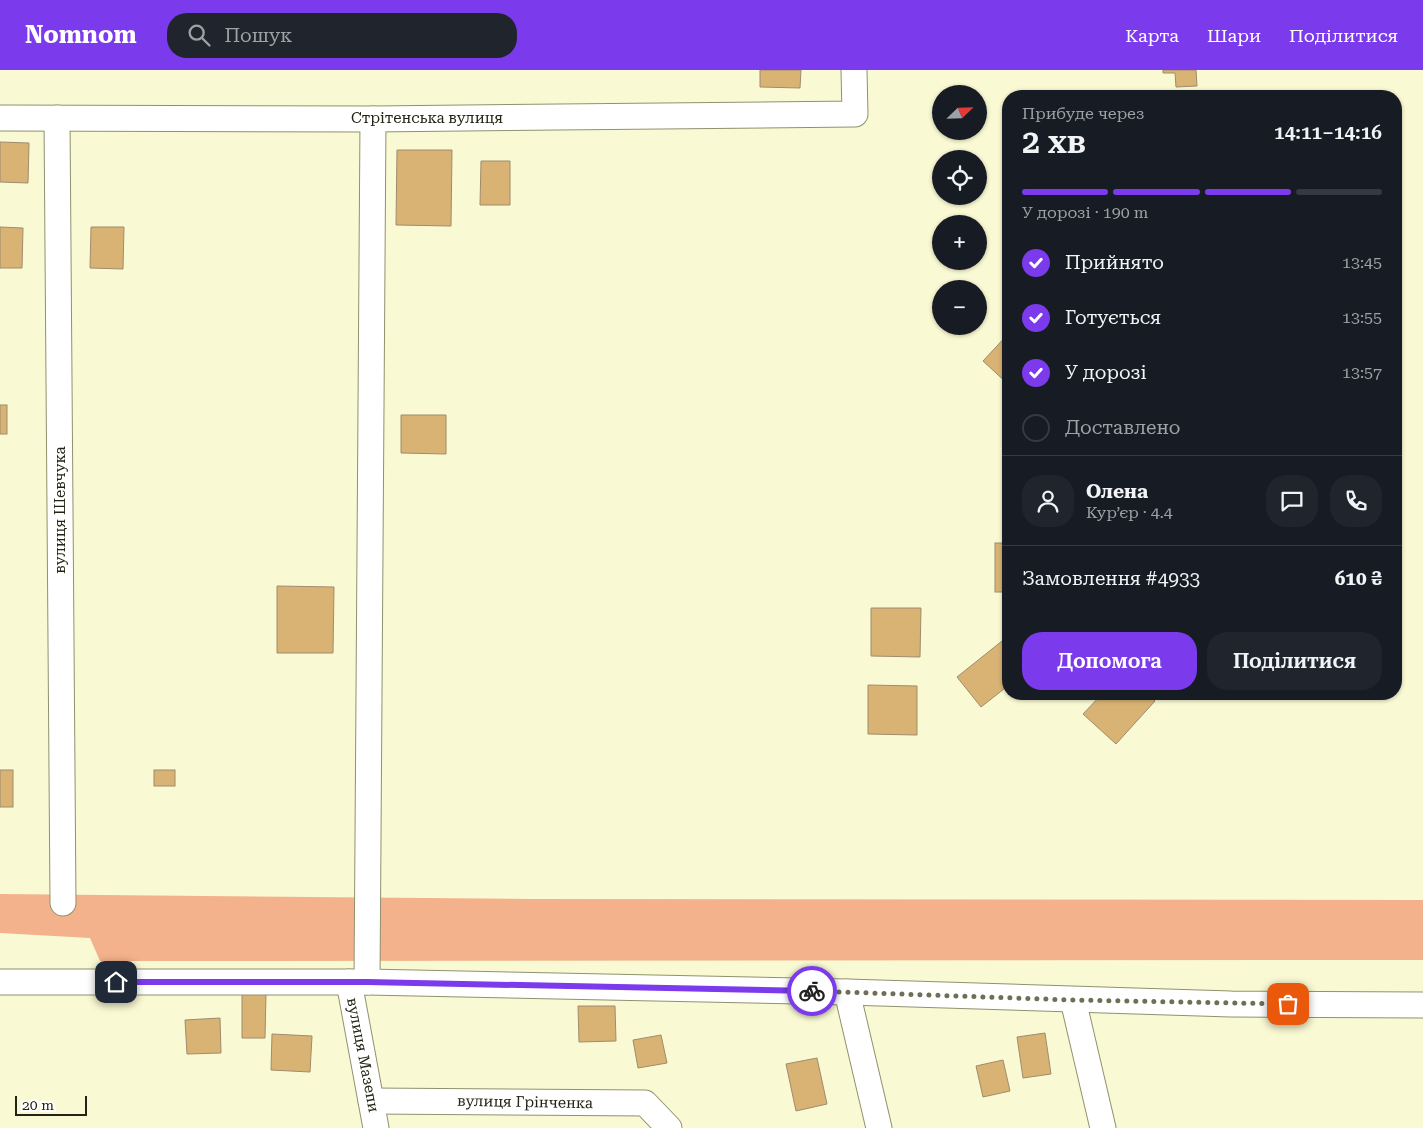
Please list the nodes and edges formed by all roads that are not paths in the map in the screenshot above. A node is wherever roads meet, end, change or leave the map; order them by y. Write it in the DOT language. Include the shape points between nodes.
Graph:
graph roads {
  1 [pos="854,70"];
  2 [pos="0,118"];
  3 [pos="56,118"];
  4 [pos="373,118"];
  5 [pos="63,902"];
  6 [pos="0,982"];
  7 [pos="358,982"];
  8 [pos="848,992"];
  9 [pos="1072,1000"];
  10 [pos="1423,1005"];
  11 [pos="371,1101"];
  12 [pos="376,1128"];
  13 [pos="669,1128"];
  14 [pos="879,1128"];
  15 [pos="1103,1128"];
  1 -- 4 [label="street, Стрітенська вулиця" via="855,114"];
  2 -- 3 [label="street, Стрітенська вулиця"];
  3 -- 4 [label="street, Стрітенська вулиця"];
  3 -- 5 [label="street, вулиця Шевчука"];
  4 -- 7 [label="street, вулиця Мазепи"];
  6 -- 7 [label="street"];
  7 -- 8 [label="street"];
  7 -- 11 [label="street, вулиця Мазепи"];
  8 -- 9 [label="street"];
  8 -- 14 [label="street"];
  9 -- 10 [label="street"];
  9 -- 15 [label="street"];
  11 -- 12 [label="street, вулиця Мазепи"];
  11 -- 13 [label="street, вулиця Грінченка" via="645,1103"];
}
